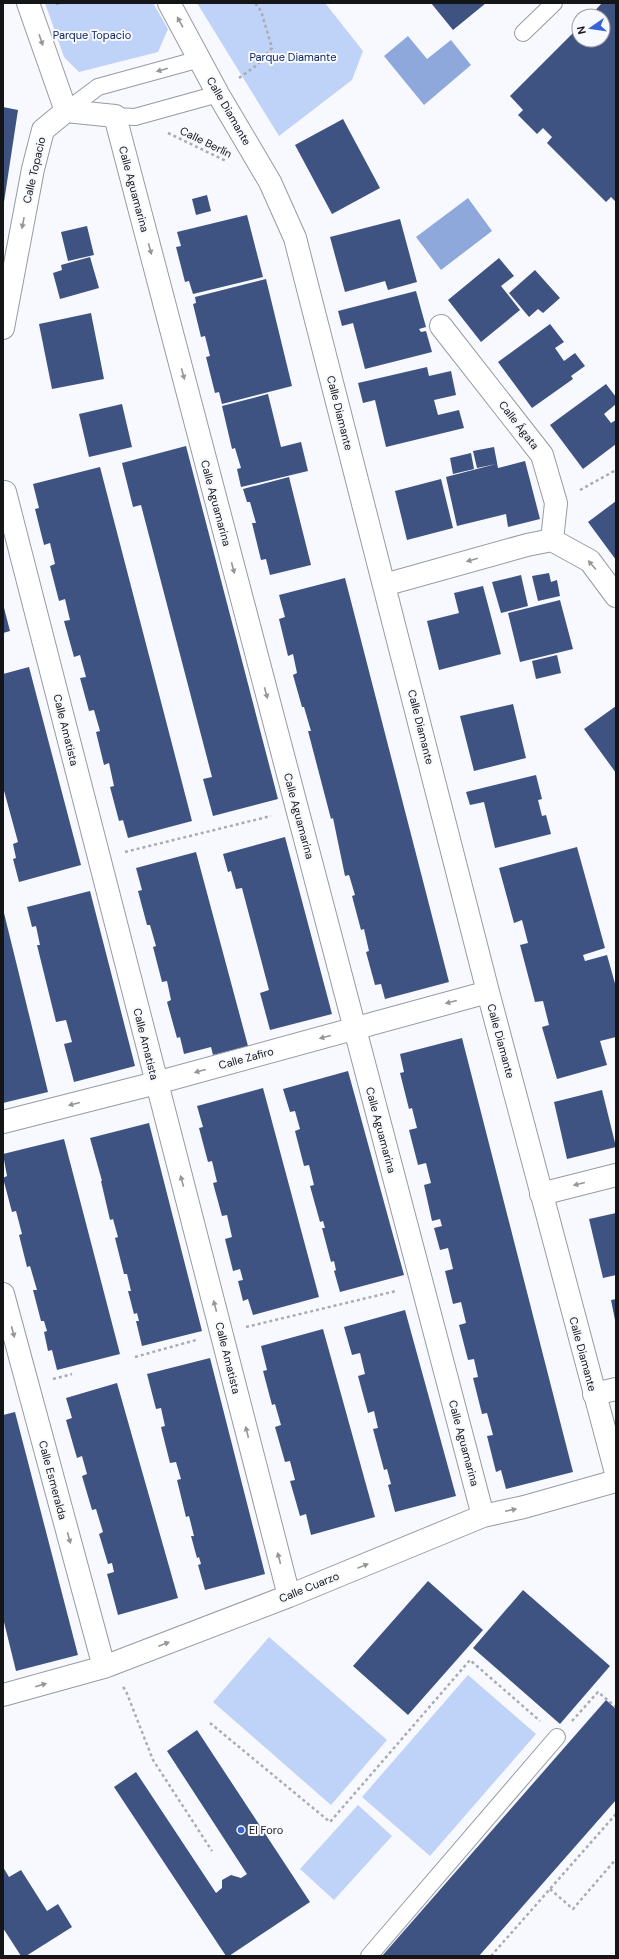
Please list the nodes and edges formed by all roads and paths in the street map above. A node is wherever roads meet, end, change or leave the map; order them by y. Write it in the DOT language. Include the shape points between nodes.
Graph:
graph roads {
  1 [pos="28,3"];
  2 [pos="169,3"];
  3 [pos="255,3"];
  4 [pos="554,3"];
  5 [pos="523,33"];
  6 [pos="200,59"];
  7 [pos="218,94"];
  8 [pos="66,111"];
  9 [pos="125,116"];
  10 [pos="227,161"];
  11 [pos="441,326"];
  12 [pos="3,328"];
  13 [pos="616,470"];
  14 [pos="4,492"];
  15 [pos="556,503"];
  16 [pos="552,540"];
  17 [pos="384,585"];
  18 [pos="616,596"];
  19 [pos="297,809"];
  20 [pos="99,858"];
  21 [pos="488,992"];
  22 [pos="354,1029"];
  23 [pos="156,1083"];
  24 [pos="3,1122"];
  25 [pos="616,1175"];
  26 [pos="541,1194"];
  27 [pos="422,1285"];
  28 [pos="3,1294"];
  29 [pos="222,1333"];
  30 [pos="135,1357"];
  31 [pos="616,1389"];
  32 [pos="594,1394"];
  33 [pos="616,1473"];
  34 [pos="616,1481"];
  35 [pos="483,1516"];
  36 [pos="288,1596"];
  37 [pos="104,1666"];
  38 [pos="3,1695"];
  39 [pos="616,1707"];
  40 [pos="210,1722"];
  41 [pos="557,1737"];
  42 [pos="616,1814"];
  43 [pos="212,1851"];
  44 [pos="616,1859"];
  45 [pos="550,1890"];
  46 [pos="369,1956"];
  47 [pos="491,1956"];
  1 -- 8 [label="street, one-way"];
  6 -- 2 [label="street, Calle Diamante, one-way"];
  3 -- 7 [label="path" via="261,11 272,48 257,65"];
  4 -- 5 [label="lane"];
  6 -- 7 [label="street, Calle Diamante"];
  6 -- 8 [label="lane, one-way" via="98,87"];
  7 -- 9 [label="lane"];
  7 -- 17 [label="street, Calle Diamante" via="270,182 295,238"];
  8 -- 9 [label="street"];
  8 -- 12 [label="street, Calle Topacio, one-way" via="43,130 33,168"];
  9 -- 10 [label="path, Calle Berlín"];
  9 -- 19 [label="street, Calle Aguamarina, one-way"];
  11 -- 15 [label="street, Calle Ágata" via="542,455"];
  13 -- 15 [label="path"];
  14 -- 20 [label="street, Calle Amatista"];
  15 -- 16 [label="street, Calle Ágata"];
  16 -- 17 [label="street, one-way"];
  18 -- 16 [label="street, one-way" via="590,561"];
  17 -- 21 [label="street, Calle Diamante"];
  19 -- 20 [label="path"];
  19 -- 22 [label="street, Calle Aguamarina"];
  20 -- 23 [label="street, Calle Amatista"];
  21 -- 22 [label="street, Calle Zafiro, one-way"];
  21 -- 26 [label="street, Calle Diamante"];
  22 -- 23 [label="street, Calle Zafiro, one-way"];
  22 -- 27 [label="street, Calle Aguamarina"];
  23 -- 24 [label="street, Calle Zafiro, one-way"];
  29 -- 23 [label="street, Calle Amatista, one-way"];
  25 -- 26 [label="street, one-way"];
  26 -- 32 [label="street, Calle Diamante"];
  27 -- 29 [label="path"];
  27 -- 35 [label="street, Calle Aguamarina"];
  28 -- 37 [label="street, Calle Esmeralda, one-way"];
  29 -- 30 [label="path"];
  36 -- 29 [label="street, Calle Amatista, one-way"];
  31 -- 32 [label="street"];
  32 -- 33 [label="street, Calle Diamante"];
  35 -- 34 [label="street, Calle Cuarzo, one-way" via="524,1508"];
  36 -- 35 [label="street, Calle Cuarzo, one-way"];
  37 -- 36 [label="street, Calle Cuarzo, one-way"];
  38 -- 37 [label="street, Calle Cuarzo, one-way"];
  37 -- 43 [label="path" via="126,1690 153,1760"];
  39 -- 41 [label="path" via="598,1692"];
  40 -- 41 [label="path" via="330,1822 470,1660"];
  41 -- 46 [label="lane"];
  42 -- 45 [label="path"];
  44 -- 45 [label="path" via="573,1909"];
  45 -- 47 [label="path"];
}
